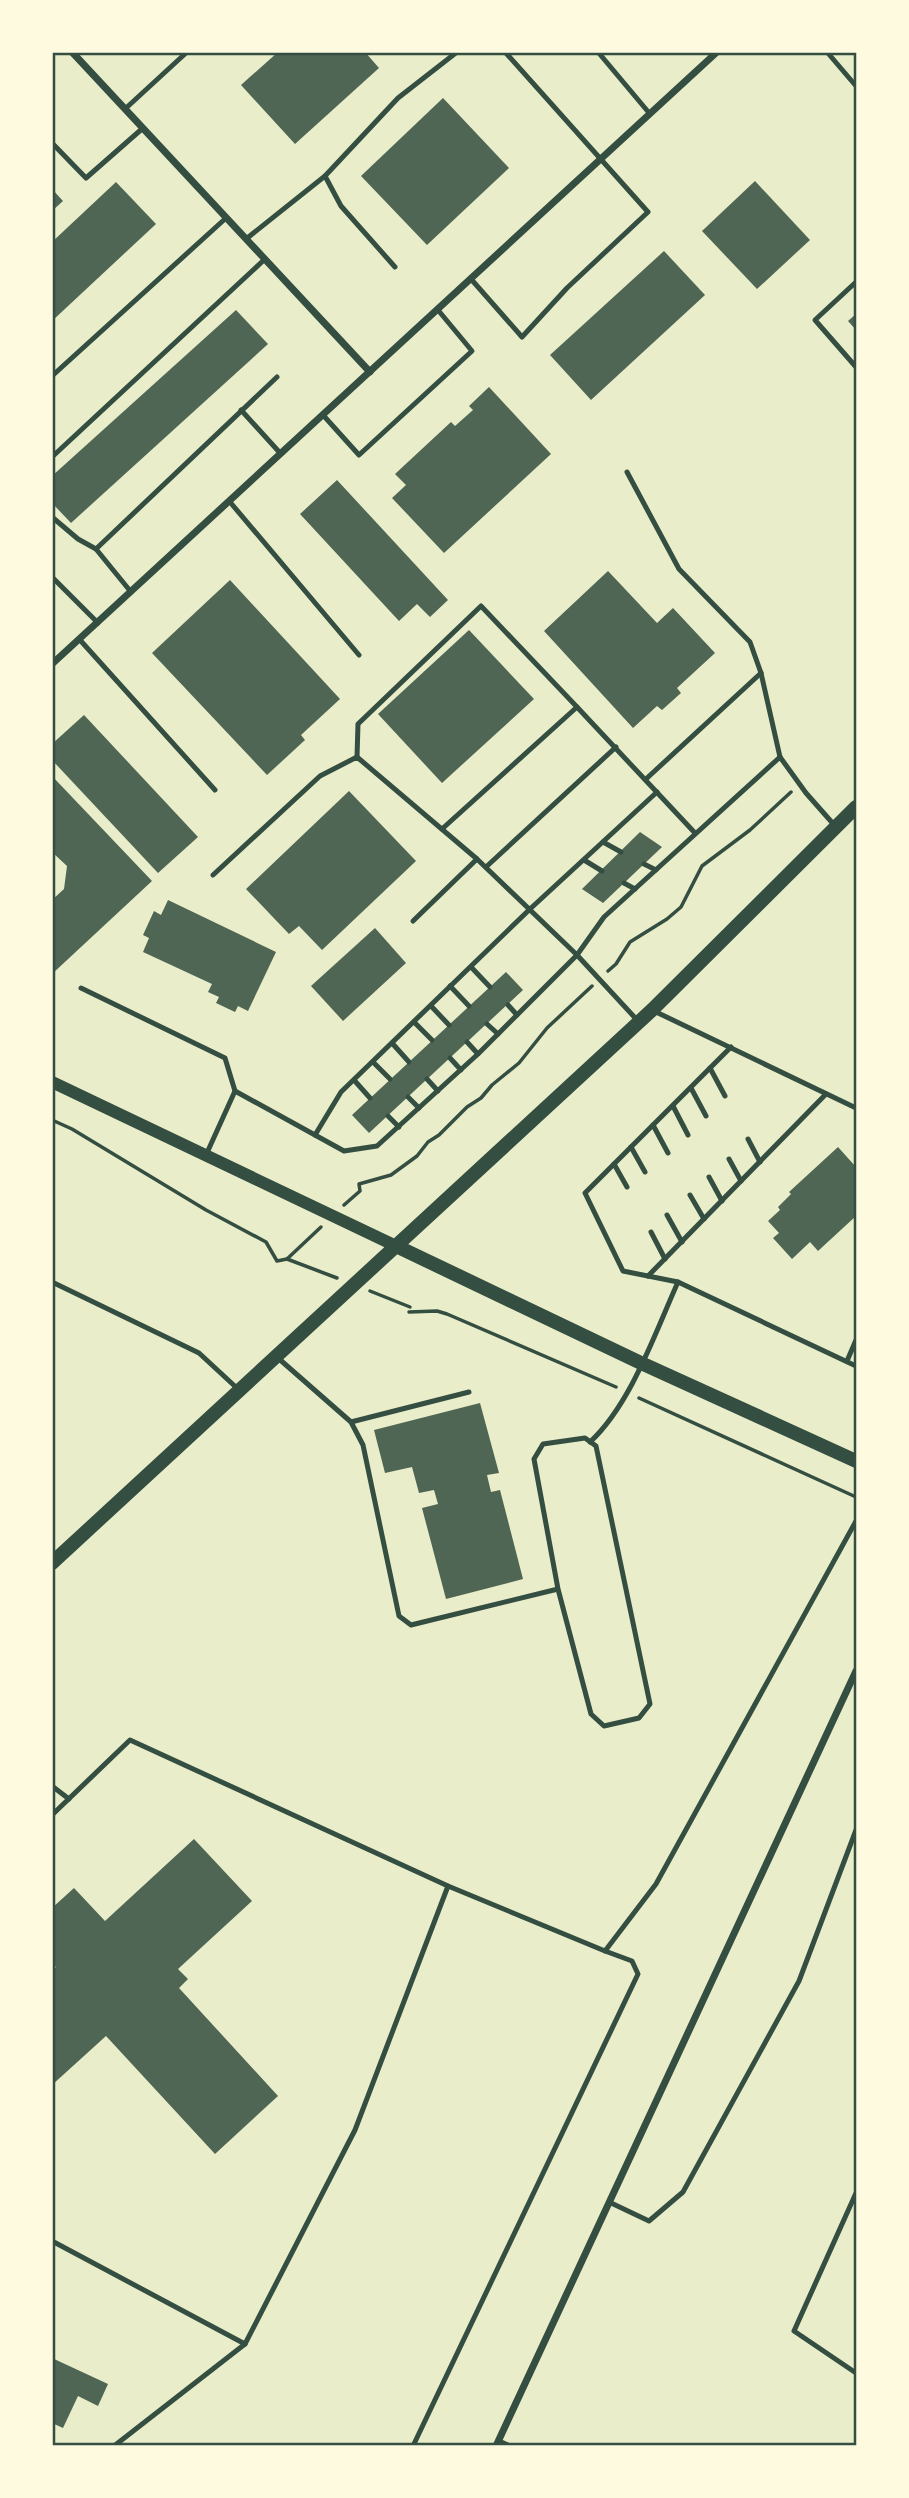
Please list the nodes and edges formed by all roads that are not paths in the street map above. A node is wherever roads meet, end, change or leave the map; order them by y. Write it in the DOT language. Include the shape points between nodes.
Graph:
graph roads {
  1 [pos="72,52"];
  2 [pos="187,52"];
  3 [pos="457,52"];
  4 [pos="505,52"];
  5 [pos="598,52"];
  6 [pos="716,52"];
  7 [pos="827,52"];
  8 [pos="856,86"];
  9 [pos="125,109"];
  10 [pos="650,114"];
  11 [pos="143,128"];
  12 [pos="52,143"];
  13 [pos="601,159"];
  14 [pos="325,176"];
  15 [pos="226,218"];
  16 [pos="246,239"];
  17 [pos="265,259"];
  18 [pos="395,267"];
  19 [pos="471,279"];
  20 [pos="856,282"];
  21 [pos="438,310"];
  22 [pos="856,367"];
  23 [pos="370,372"];
  24 [pos="52,376"];
  25 [pos="277,377"];
  26 [pos="241,410"];
  27 [pos="323,415"];
  28 [pos="281,454"];
  29 [pos="52,457"];
  30 [pos="627,472"];
  31 [pos="230,502"];
  32 [pos="52,517"];
  33 [pos="96,549"];
  34 [pos="52,578"];
  35 [pos="131,593"];
  36 [pos="98,623"];
  37 [pos="80,639"];
  38 [pos="359,655"];
  39 [pos="52,664"];
  40 [pos="761,673"];
  41 [pos="577,707"];
  42 [pos="616,747"];
  43 [pos="357,757"];
  44 [pos="780,757"];
  45 [pos="646,779"];
  46 [pos="215,790"];
  47 [pos="657,792"];
  48 [pos="856,807"];
  49 [pos="837,828"];
  50 [pos="442,829"];
  51 [pos="695,833"];
  52 [pos="603,842"];
  53 [pos="621,852"];
  54 [pos="477,859"];
  55 [pos="584,860"];
  56 [pos="644,864"];
  57 [pos="486,867"];
  58 [pos="656,870"];
  59 [pos="602,871"];
  60 [pos="213,875"];
  61 [pos="624,883"];
  62 [pos="635,889"];
  63 [pos="530,909"];
  64 [pos="413,921"];
  65 [pos="577,955"];
  66 [pos="471,967"];
  67 [pos="450,986"];
  68 [pos="490,987"];
  69 [pos="81,988"];
  70 [pos="508,1005"];
  71 [pos="431,1006"];
  72 [pos="469,1006"];
  73 [pos="652,1010"];
  74 [pos="517,1015"];
  75 [pos="414,1021"];
  76 [pos="638,1021"];
  77 [pos="487,1024"];
  78 [pos="449,1025"];
  79 [pos="498,1034"];
  80 [pos="432,1040"];
  81 [pos="467,1042"];
  82 [pos="392,1043"];
  83 [pos="731,1048"];
  84 [pos="478,1054"];
  85 [pos="450,1058"];
  86 [pos="373,1062"];
  87 [pos="409,1062"];
  88 [pos="710,1068"];
  89 [pos="461,1070"];
  90 [pos="390,1079"];
  91 [pos="427,1079"];
  92 [pos="354,1080"];
  93 [pos="52,1082"];
  94 [pos="691,1087"];
  95 [pos="235,1091"];
  96 [pos="438,1091"];
  97 [pos="826,1094"];
  98 [pos="725,1096"];
  99 [pos="408,1097"];
  100 [pos="370,1098"];
  101 [pos="673,1106"];
  102 [pos="419,1108"];
  103 [pos="856,1108"];
  104 [pos="706,1115"];
  105 [pos="388,1116"];
  106 [pos="653,1125"];
  107 [pos="399,1127"];
  108 [pos="315,1135"];
  109 [pos="688,1135"];
  110 [pos="748,1139"];
  111 [pos="631,1147"];
  112 [pos="668,1153"];
  113 [pos="206,1155"];
  114 [pos="729,1159"];
  115 [pos="760,1162"];
  116 [pos="614,1164"];
  117 [pos="645,1172"];
  118 [pos="709,1177"];
  119 [pos="741,1181"];
  120 [pos="627,1187"];
  121 [pos="690,1195"];
  122 [pos="722,1201"];
  123 [pos="667,1215"];
  124 [pos="704,1219"];
  125 [pos="651,1232"];
  126 [pos="682,1242"];
  127 [pos="396,1246"];
  128 [pos="665,1259"];
  129 [pos="648,1276"];
  130 [pos="52,1282"];
  131 [pos="678,1282"];
  132 [pos="856,1340"];
  133 [pos="276,1356"];
  134 [pos="847,1362"];
  135 [pos="641,1363"];
  136 [pos="856,1366"];
  137 [pos="239,1390"];
  138 [pos="469,1392"];
  139 [pos="351,1422"];
  140 [pos="590,1442"];
  141 [pos="856,1461"];
  142 [pos="856,1521"];
  143 [pos="52,1563"];
  144 [pos="558,1589"];
  145 [pos="856,1671"];
  146 [pos="52,1786"];
  147 [pos="69,1799"];
  148 [pos="52,1815"];
  149 [pos="856,1830"];
  150 [pos="448,1886"];
  151 [pos="605,1951"];
  152 [pos="856,2193"];
  153 [pos="608,2202"];
  154 [pos="52,2241"];
  155 [pos="245,2344"];
  156 [pos="856,2373"];
  157 [pos="497,2443"];
  158 [pos="115,2445"];
  159 [pos="413,2445"];
  160 [pos="510,2445"];
  1 -- 9 [label="street"];
  2 -- 9 [label="lane"];
  3 -- 14 [label="lane" via="398,97"];
  4 -- 13 [label="lane"];
  5 -- 10 [label="lane"];
  6 -- 10 [label="street"];
  7 -- 8 [label="lane"];
  9 -- 11 [label="street"];
  10 -- 13 [label="street"];
  11 -- 12 [label="lane" via="86,178"];
  11 -- 15 [label="street"];
  13 -- 19 [label="street"];
  13 -- 19 [label="lane" via="648,212 522,337"];
  14 -- 16 [label="lane"];
  14 -- 18 [label="lane" via="341,206"];
  15 -- 16 [label="street"];
  15 -- 24 [label="lane"];
  16 -- 17 [label="street"];
  17 -- 23 [label="street"];
  17 -- 29 [label="lane"];
  19 -- 21 [label="street"];
  20 -- 22 [label="lane" via="815,320"];
  21 -- 23 [label="street"];
  21 -- 27 [label="lane" via="472,351 359,455"];
  23 -- 27 [label="street"];
  25 -- 26 [label="lane"];
  26 -- 28 [label="lane"];
  26 -- 33 [label="lane"];
  27 -- 28 [label="street"];
  28 -- 31 [label="street"];
  30 -- 40 [label="lane" via="679,569 750,642"];
  31 -- 35 [label="street"];
  31 -- 38 [label="lane"];
  32 -- 33 [label="lane"];
  33 -- 35 [label="lane"];
  34 -- 36 [label="lane"];
  35 -- 36 [label="street"];
  36 -- 37 [label="street"];
  37 -- 39 [label="street"];
  37 -- 46 [label="lane"];
  40 -- 44 [label="lane"];
  40 -- 45 [label="lane"];
  41 -- 42 [label="lane"];
  41 -- 43 [label="lane" via="481,606 358,724"];
  41 -- 50 [label="lane"];
  42 -- 45 [label="lane"];
  42 -- 57 [label="lane"];
  43 -- 50 [label="lane"];
  43 -- 60 [label="lane" via="320,776"];
  44 -- 49 [label="lane"];
  44 -- 51 [label="lane"];
  45 -- 47 [label="lane"];
  47 -- 51 [label="lane"];
  47 -- 52 [label="lane"];
  48 -- 49 [label="main road"];
  49 -- 73 [label="main road"];
  50 -- 54 [label="lane"];
  51 -- 58 [label="lane"];
  52 -- 53 [label="lane"];
  52 -- 55 [label="lane"];
  54 -- 57 [label="lane"];
  54 -- 64 [label="lane"];
  55 -- 59 [label="lane"];
  55 -- 63 [label="lane"];
  56 -- 58 [label="lane"];
  57 -- 63 [label="lane"];
  58 -- 62 [label="lane"];
  61 -- 62 [label="lane"];
  62 -- 65 [label="lane" via="604,917"];
  63 -- 65 [label="lane"];
  63 -- 66 [label="lane"];
  65 -- 74 [label="lane"];
  65 -- 76 [label="lane"];
  66 -- 67 [label="lane"];
  66 -- 68 [label="lane"];
  67 -- 71 [label="lane"];
  67 -- 72 [label="lane"];
  69 -- 95 [label="lane" via="225,1058"];
  70 -- 74 [label="lane"];
  71 -- 75 [label="lane"];
  71 -- 78 [label="lane"];
  73 -- 76 [label="main road"];
  73 -- 83 [label="lane"];
  74 -- 79 [label="lane"];
  75 -- 80 [label="lane"];
  75 -- 82 [label="lane"];
  76 -- 127 [label="main road"];
  77 -- 79 [label="lane"];
  79 -- 84 [label="lane"];
  81 -- 84 [label="lane"];
  82 -- 86 [label="lane"];
  82 -- 87 [label="lane"];
  83 -- 88 [label="lane"];
  83 -- 97 [label="lane"];
  84 -- 89 [label="lane"];
  85 -- 89 [label="lane"];
  86 -- 90 [label="lane"];
  86 -- 92 [label="lane"];
  88 -- 94 [label="lane"];
  88 -- 98 [label="lane"];
  89 -- 96 [label="lane"];
  91 -- 96 [label="lane"];
  92 -- 100 [label="lane"];
  92 -- 108 [label="lane"];
  93 -- 113 [label="street"];
  94 -- 101 [label="lane"];
  94 -- 104 [label="lane"];
  95 -- 108 [label="lane"];
  95 -- 113 [label="lane"];
  96 -- 102 [label="lane"];
  97 -- 103 [label="lane"];
  97 -- 115 [label="lane"];
  99 -- 102 [label="lane"];
  101 -- 106 [label="lane"];
  101 -- 109 [label="lane"];
  102 -- 107 [label="lane"];
  105 -- 107 [label="lane"];
  106 -- 111 [label="lane"];
  106 -- 112 [label="lane"];
  107 -- 108 [label="lane" via="377,1146 344,1151"];
  110 -- 115 [label="lane"];
  111 -- 116 [label="lane"];
  111 -- 117 [label="lane"];
  113 -- 127 [label="street"];
  114 -- 119 [label="lane"];
  115 -- 119 [label="lane"];
  116 -- 120 [label="lane"];
  116 -- 129 [label="lane" via="585,1193 623,1270"];
  118 -- 122 [label="lane"];
  119 -- 122 [label="lane"];
  121 -- 124 [label="lane"];
  122 -- 124 [label="lane"];
  123 -- 126 [label="lane"];
  124 -- 126 [label="lane"];
  125 -- 128 [label="lane"];
  126 -- 128 [label="lane"];
  127 -- 133 [label="main road"];
  127 -- 135 [label="main road"];
  128 -- 129 [label="lane"];
  129 -- 131 [label="lane"];
  130 -- 137 [label="lane" via="199,1353"];
  131 -- 134 [label="lane"];
  131 -- 135 [label="lane"];
  132 -- 134 [label="lane"];
  133 -- 137 [label="main road"];
  133 -- 139 [label="lane"];
  134 -- 136 [label="lane"];
  135 -- 140 [label="lane" via="607,1426"];
  135 -- 141 [label="main road"];
  137 -- 143 [label="main road"];
  138 -- 139 [label="lane"];
  139 -- 144 [label="lane" via="363,1444 399,1616 411,1625"];
  140 -- 144 [label="lane" via="585,1438 543,1444 534,1459"];
  140 -- 144 [label="lane" via="596,1446 650,1704 639,1718 604,1726 591,1714"];
  142 -- 151 [label="lane" via="656,1884"];
  145 -- 153 [label="street"];
  146 -- 147 [label="lane"];
  147 -- 148 [label="lane"];
  147 -- 150 [label="lane" via="130,1740"];
  149 -- 153 [label="lane" via="799,1981 683,2192 649,2221"];
  150 -- 151 [label="lane"];
  150 -- 155 [label="lane" via="355,2130"];
  151 -- 159 [label="lane" via="632,1961 638,1974"];
  152 -- 156 [label="lane" via="794,2331"];
  153 -- 157 [label="street"];
  154 -- 155 [label="lane"];
  155 -- 158 [label="lane"];
  157 -- 160 [label="lane"];
}
